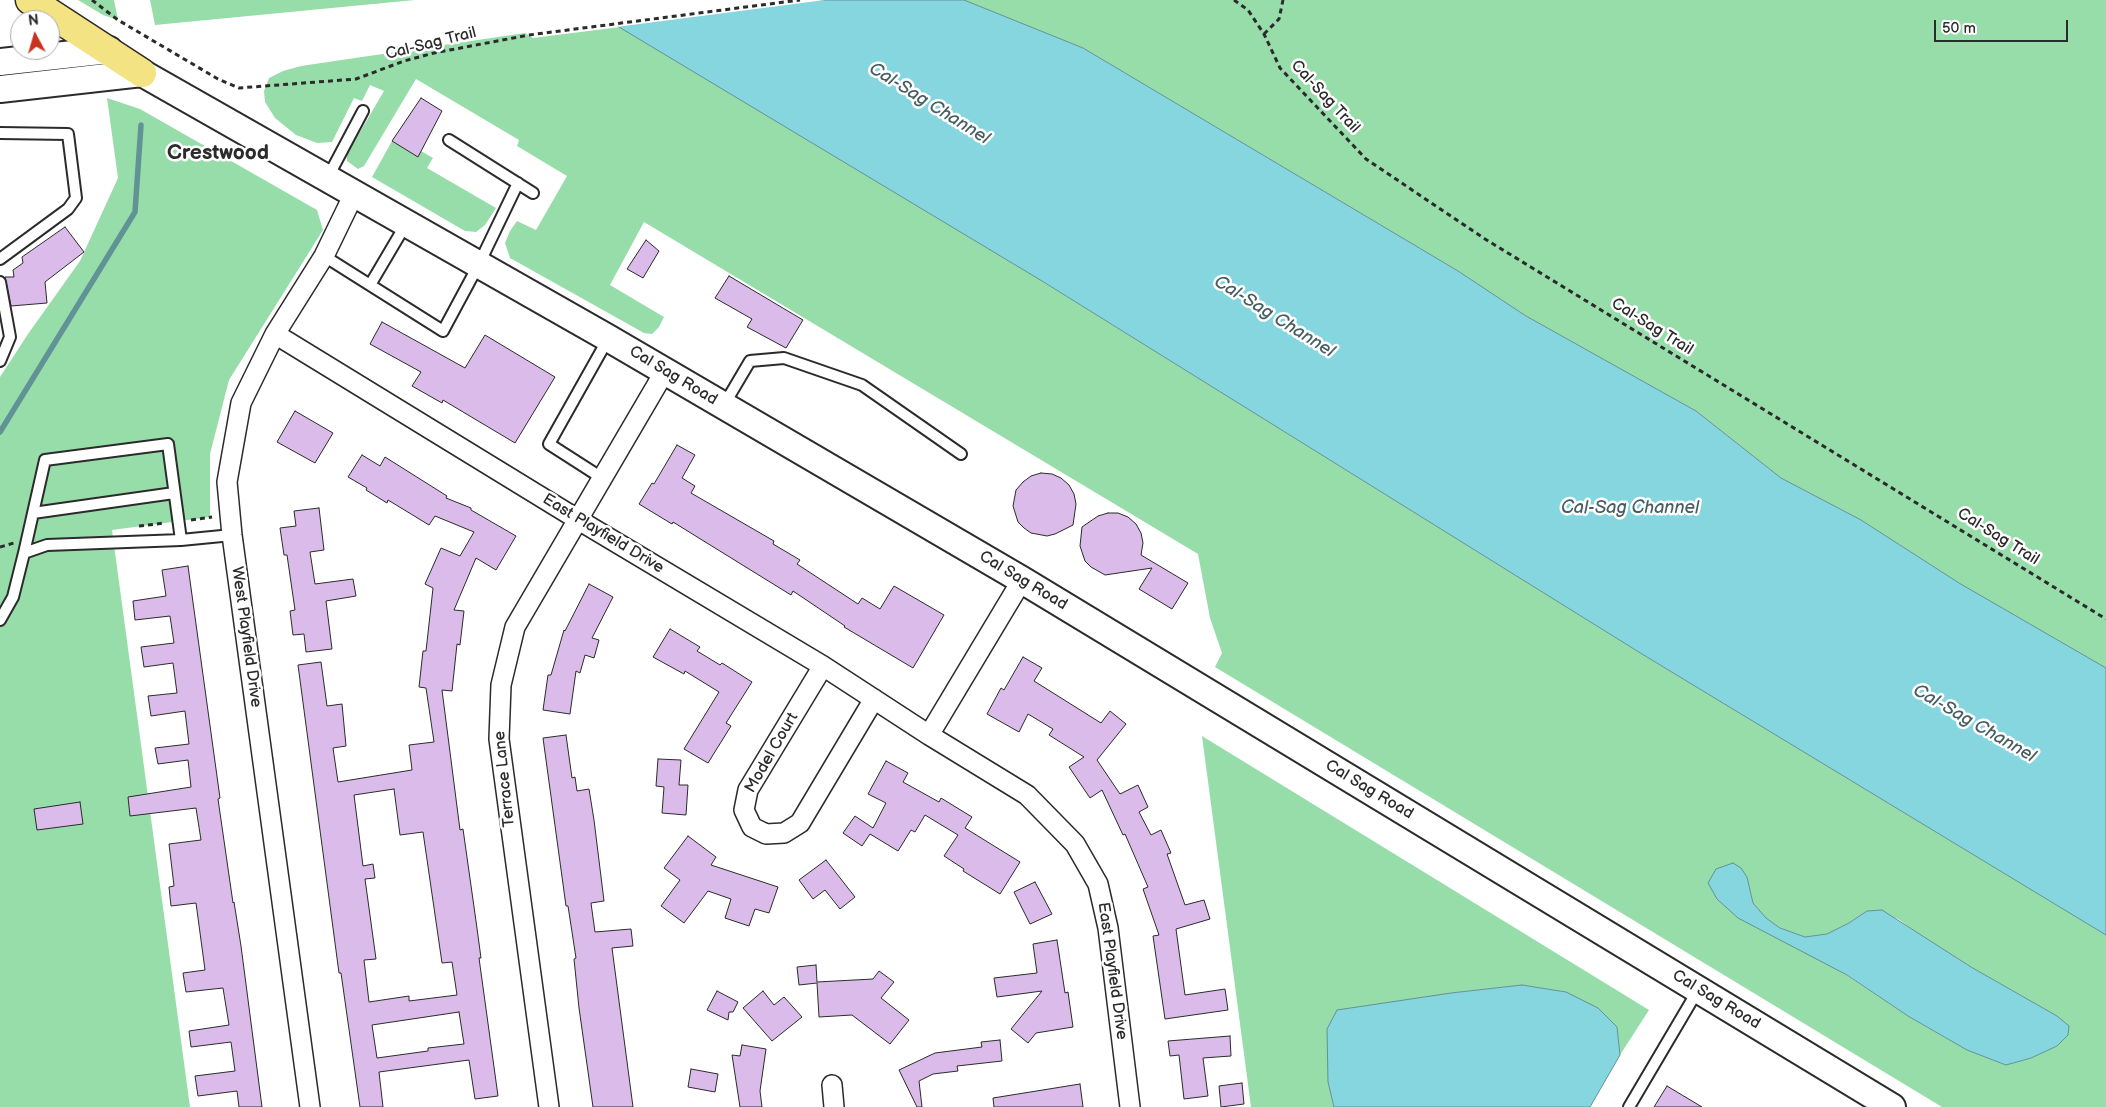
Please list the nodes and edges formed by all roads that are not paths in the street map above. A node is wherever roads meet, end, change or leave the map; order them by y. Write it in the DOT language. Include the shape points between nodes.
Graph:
graph roads {
  1 [pos="30,0"];
  2 [pos="109,50"];
  3 [pos="0,62"];
  4 [pos="142,73"];
  5 [pos="0,89"];
  6 [pos="363,110"];
  7 [pos="0,132"];
  8 [pos="449,140"];
  9 [pos="327,178"];
  10 [pos="518,183"];
  11 [pos="533,192"];
  12 [pos="354,194"];
  13 [pos="406,223"];
  14 [pos="324,256"];
  15 [pos="0,259"];
  16 [pos="479,264"];
  17 [pos="0,282"];
  18 [pos="370,285"];
  19 [pos="275,334"];
  20 [pos="608,338"];
  21 [pos="0,361"];
  22 [pos="665,371"];
  23 [pos="723,406"];
  24 [pos="961,454"];
  25 [pos="602,478"];
  26 [pos="174,493"];
  27 [pos="34,513"];
  28 [pos="577,519"];
  29 [pos="232,534"];
  30 [pos="181,540"];
  31 [pos="24,553"];
  32 [pos="1022,580"];
  33 [pos="0,620"];
  34 [pos="823,666"];
  35 [pos="874,698"];
  36 [pos="929,735"];
  37 [pos="1698,989"];
  38 [pos="832,1085"];
  39 [pos="310,1107"];
  40 [pos="549,1107"];
  41 [pos="834,1107"];
  42 [pos="1130,1107"];
  43 [pos="1629,1107"];
  44 [pos="1892,1107"];
  1 -- 2 [label="main road"];
  2 -- 3 [label="main road"];
  2 -- 4 [label="main road"];
  4 -- 5 [label="main road"];
  4 -- 9 [label="main road, Cal Sag Road"];
  6 -- 9 [label="lane"];
  7 -- 15 [label="lane" via="68,134 76,198 68,209"];
  8 -- 10 [label="lane"];
  9 -- 12 [label="main road, Cal Sag Road"];
  10 -- 11 [label="lane"];
  10 -- 16 [label="lane"];
  12 -- 13 [label="main road, Cal Sag Road"];
  12 -- 14 [label="street, West Playfield Drive"];
  13 -- 16 [label="main road, Cal Sag Road"];
  13 -- 18 [label="lane"];
  14 -- 18 [label="lane"];
  14 -- 19 [label="street, West Playfield Drive"];
  16 -- 18 [label="lane" via="443,332"];
  16 -- 20 [label="main road, Cal Sag Road"];
  17 -- 21 [label="lane" via="10,337"];
  19 -- 28 [label="street, East Playfield Drive"];
  19 -- 29 [label="street, West Playfield Drive" via="241,403 227,482"];
  20 -- 22 [label="main road, Cal Sag Road"];
  20 -- 25 [label="lane" via="549,444"];
  22 -- 23 [label="main road, Cal Sag Road"];
  22 -- 25 [label="street, Terrace Lane"];
  23 -- 24 [label="lane" via="750,361 784,358 862,385"];
  23 -- 32 [label="main road, Cal Sag Road"];
  25 -- 28 [label="street, Terrace Lane"];
  26 -- 27 [label="lane"];
  26 -- 27 [label="lane" via="168,444 45,460"];
  26 -- 30 [label="lane"];
  27 -- 31 [label="lane"];
  28 -- 34 [label="street, East Playfield Drive"];
  28 -- 40 [label="street, Terrace Lane" via="515,627 501,685 498,739"];
  29 -- 30 [label="lane"];
  29 -- 39 [label="street, West Playfield Drive"];
  30 -- 31 [label="lane" via="47,545"];
  31 -- 33 [label="lane" via="12,597"];
  32 -- 36 [label="street"];
  32 -- 37 [label="main road, Cal Sag Road"];
  34 -- 35 [label="street, East Playfield Drive"];
  34 -- 35 [label="street, Model Court" via="748,790 744,810 752,826 766,834 784,833 800,823"];
  35 -- 36 [label="street, East Playfield Drive"];
  36 -- 42 [label="street, East Playfield Drive" via="1027,794 1075,844 1098,884 1108,928"];
  37 -- 43 [label="lane"];
  37 -- 44 [label="main road, Cal Sag Road"];
  38 -- 41 [label="street"];
}
